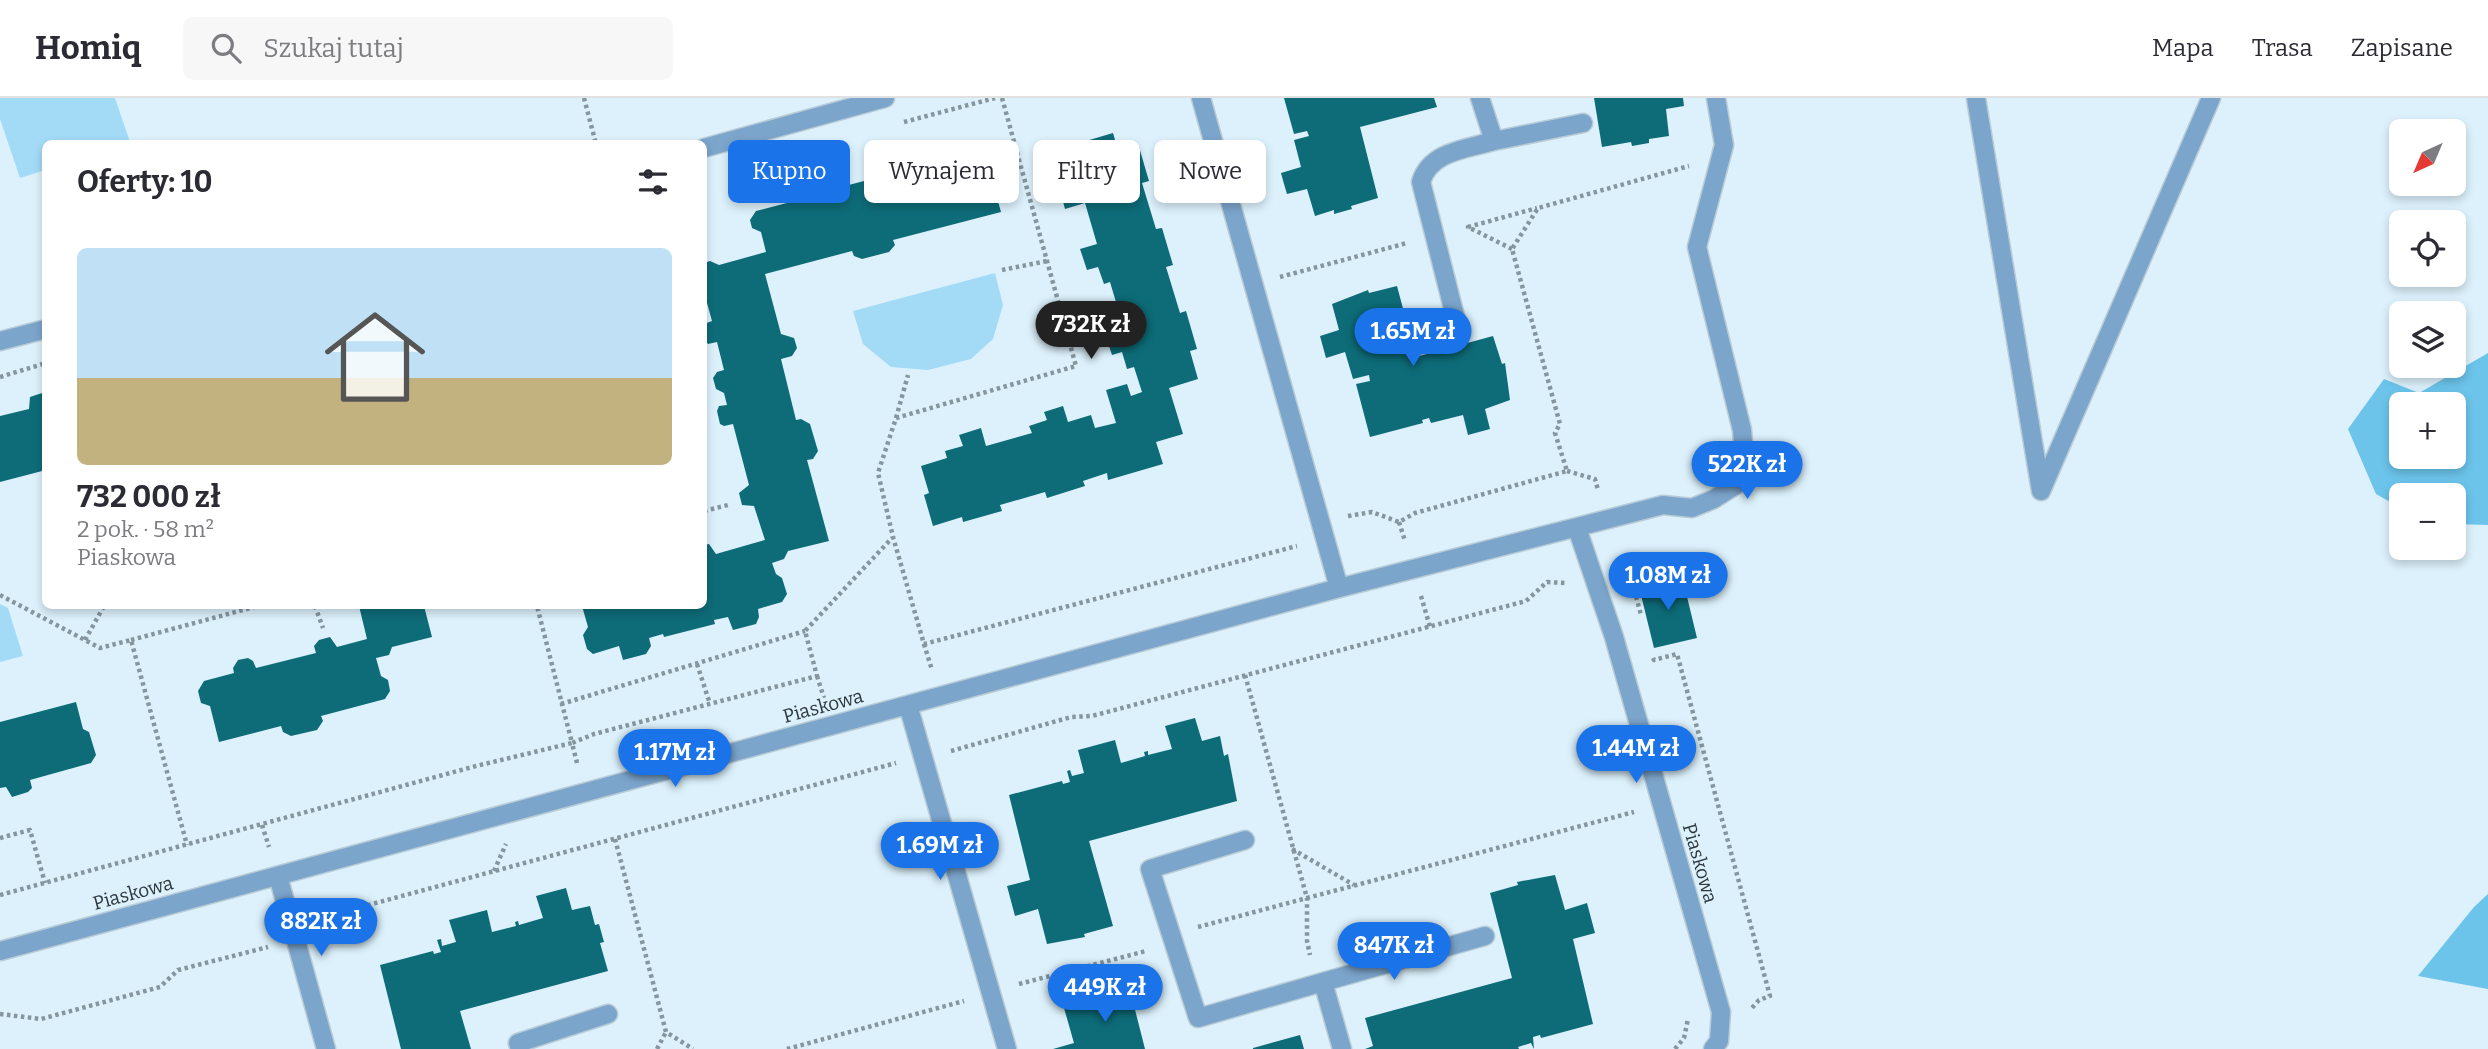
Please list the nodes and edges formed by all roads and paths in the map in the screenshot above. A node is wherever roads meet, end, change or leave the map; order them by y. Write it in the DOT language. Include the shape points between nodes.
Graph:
graph roads {
  1 [pos="584,98"];
  2 [pos="885,98"];
  3 [pos="1002,98"];
  4 [pos="1201,98"];
  5 [pos="1480,98"];
  6 [pos="1716,98"];
  7 [pos="1976,98"];
  8 [pos="2211,98"];
  9 [pos="857,102"];
  10 [pos="1583,123"];
  11 [pos="595,140"];
  12 [pos="1494,141"];
  13 [pos="707,147"];
  14 [pos="1538,208"];
  15 [pos="1434,235"];
  16 [pos="1512,249"];
  17 [pos="1047,261"];
  18 [pos="1002,270"];
  19 [pos="1278,277"];
  20 [pos="1455,316"];
  21 [pos="42,329"];
  22 [pos="0,341"];
  23 [pos="42,364"];
  24 [pos="908,375"];
  25 [pos="0,377"];
  26 [pos="896,418"];
  27 [pos="728,505"];
  28 [pos="707,510"];
  29 [pos="1577,528"];
  30 [pos="893,537"];
  31 [pos="1296,537"];
  32 [pos="1595,581"];
  33 [pos="1339,588"];
  34 [pos="0,595"];
  35 [pos="1526,601"];
  36 [pos="102,609"];
  37 [pos="247,609"];
  38 [pos="319,609"];
  39 [pos="538,609"];
  40 [pos="1643,622"];
  41 [pos="323,628"];
  42 [pos="805,631"];
  43 [pos="85,640"];
  44 [pos="131,640"];
  45 [pos="1650,647"];
  46 [pos="696,664"];
  47 [pos="1245,675"];
  48 [pos="561,704"];
  49 [pos="710,704"];
  50 [pos="908,705"];
  51 [pos="572,743"];
  52 [pos="952,760"];
  53 [pos="900,762"];
  54 [pos="1638,811"];
  55 [pos="0,838"];
  56 [pos="615,839"];
  57 [pos="1245,840"];
  58 [pos="187,845"];
  59 [pos="1292,849"];
  60 [pos="278,876"];
  61 [pos="45,883"];
  62 [pos="1355,886"];
  63 [pos="0,895"];
  64 [pos="1307,898"];
  65 [pos="1212,923"];
  66 [pos="318,930"];
  67 [pos="1485,936"];
  68 [pos="0,951"];
  69 [pos="1143,952"];
  70 [pos="1311,957"];
  71 [pos="271,959"];
  72 [pos="1323,982"];
  73 [pos="1013,986"];
  74 [pos="962,988"];
  75 [pos="966,1001"];
  76 [pos="969,1013"];
  77 [pos="1747,1013"];
  78 [pos="0,1014"];
  79 [pos="608,1014"];
  80 [pos="666,1032"];
  81 [pos="326,1049"];
  82 [pos="520,1049"];
  83 [pos="657,1049"];
  84 [pos="693,1049"];
  85 [pos="787,1049"];
  86 [pos="1007,1049"];
  87 [pos="1342,1049"];
  88 [pos="1713,1049"];
  1 -- 11 [label="path"];
  2 -- 9 [label="street"];
  3 -- 17 [label="path"];
  4 -- 33 [label="street"];
  5 -- 12 [label="street"];
  6 -- 29 [label="street, Piaskowa" via="1724,145 1697,247 1742,430 1745,466 1736,485 1692,508 1663,505"];
  7 -- 8 [label="street" via="2041,491"];
  9 -- 13 [label="street"];
  10 -- 12 [label="street"];
  12 -- 15 [label="street" via="1437,158 1424,170 1421,182"];
  14 -- 16 [label="path" via="1468,227"];
  15 -- 19 [label="path"];
  15 -- 20 [label="street"];
  17 -- 18 [label="path"];
  17 -- 26 [label="path" via="1076,366"];
  21 -- 22 [label="street"];
  23 -- 25 [label="path"];
  24 -- 26 [label="path"];
  26 -- 30 [label="path" via="878,473"];
  27 -- 28 [label="path"];
  29 -- 32 [label="street, Piaskowa"];
  29 -- 33 [label="street, Piaskowa"];
  30 -- 31 [label="path" via="924,644 1299,546"];
  30 -- 42 [label="path"];
  32 -- 40 [label="path" via="1629,570"];
  32 -- 88 [label="street, Piaskowa" via="1721,1013 1719,1041"];
  33 -- 50 [label="street, Piaskowa"];
  34 -- 43 [label="path"];
  35 -- 47 [label="path"];
  36 -- 43 [label="path"];
  37 -- 44 [label="path"];
  38 -- 41 [label="path"];
  39 -- 48 [label="path"];
  42 -- 46 [label="path"];
  42 -- 49 [label="path" via="817,676"];
  43 -- 44 [label="path" via="100,648"];
  44 -- 58 [label="path"];
  45 -- 77 [label="path" via="1654,660 1677,654 1770,996"];
  46 -- 48 [label="path"];
  46 -- 49 [label="path"];
  47 -- 52 [label="path" via="950,750"];
  47 -- 59 [label="path"];
  48 -- 51 [label="path"];
  49 -- 51 [label="path"];
  50 -- 60 [label="street, Piaskowa"];
  50 -- 86 [label="street"];
  51 -- 58 [label="path"];
  53 -- 56 [label="path"];
  54 -- 62 [label="path"];
  55 -- 61 [label="path" via="30,830"];
  56 -- 66 [label="path" via="316,919"];
  56 -- 80 [label="path"];
  57 -- 72 [label="street" via="1150,869 1198,1018"];
  58 -- 61 [label="path"];
  59 -- 62 [label="path"];
  59 -- 64 [label="path"];
  60 -- 68 [label="street, Piaskowa"];
  60 -- 81 [label="street"];
  61 -- 63 [label="path"];
  62 -- 64 [label="path"];
  64 -- 65 [label="path"];
  64 -- 70 [label="path"];
  67 -- 72 [label="street"];
  69 -- 73 [label="path"];
  71 -- 78 [label="path" via="267,946 178,970 160,987 41,1019"];
  72 -- 87 [label="street"];
  74 -- 75 [label="path"];
  75 -- 76 [label="path"];
  75 -- 85 [label="path"];
  79 -- 82 [label="street" via="519,1043"];
  80 -- 83 [label="path"];
  80 -- 84 [label="path"];
}
